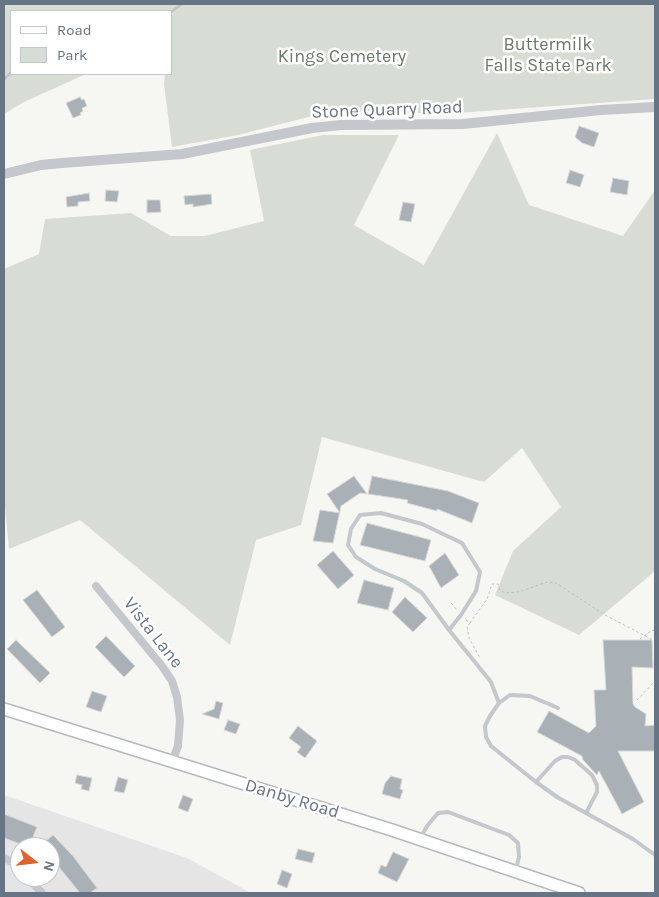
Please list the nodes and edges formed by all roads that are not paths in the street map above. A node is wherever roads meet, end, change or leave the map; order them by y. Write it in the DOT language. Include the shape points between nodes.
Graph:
graph roads {
  1 [pos="655,107"];
  2 [pos="4,174"];
  3 [pos="96,586"];
  4 [pos="448,630"];
  5 [pos="499,703"];
  6 [pos="558,708"];
  7 [pos="4,709"];
  8 [pos="172,762"];
  9 [pos="536,782"];
  10 [pos="586,813"];
  11 [pos="420,839"];
  12 [pos="655,855"];
  13 [pos="516,871"];
  14 [pos="579,893"];
  1 -- 2 [label="street, Stone Quarry Road" via="463,124 341,125 182,154 55,164"];
  3 -- 8 [label="street, Vista Lane" via="172,681 180,720 178,746"];
  4 -- 4 [label="lane" via="422,593 356,557 348,545 351,529 360,515 381,512 422,524 462,543 480,572 476,591"];
  4 -- 5 [label="lane" via="492,682"];
  5 -- 6 [label="lane" via="510,695 530,696"];
  5 -- 9 [label="lane" via="485,726 486,737 491,746"];
  7 -- 8 [label="main road, Danby Road"];
  8 -- 11 [label="main road, Danby Road"];
  9 -- 10 [label="lane"];
  9 -- 10 [label="lane" via="562,757 575,760 592,775 597,785 597,792"];
  10 -- 12 [label="lane"];
  11 -- 13 [label="main road, Danby Road"];
  11 -- 13 [label="lane" via="438,813 448,812 509,835 518,843"];
  13 -- 14 [label="main road, Danby Road"];
}
